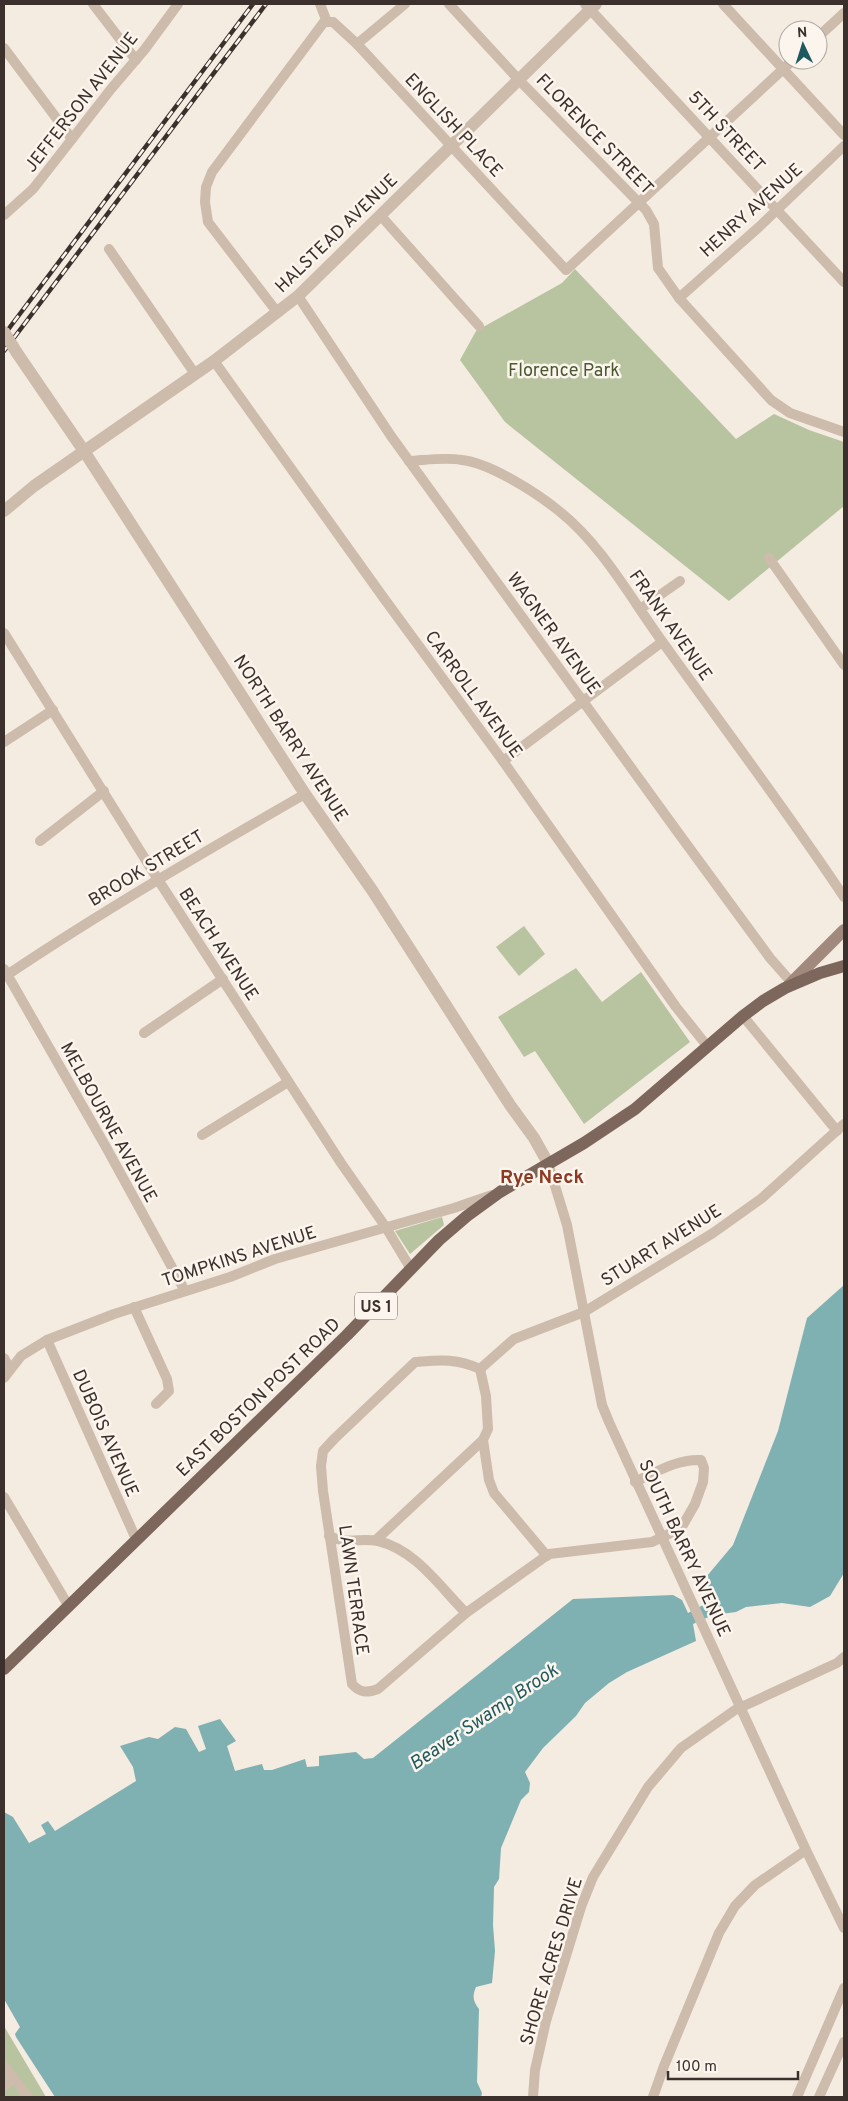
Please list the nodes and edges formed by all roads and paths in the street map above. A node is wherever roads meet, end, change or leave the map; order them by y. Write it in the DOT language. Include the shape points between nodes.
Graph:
graph roads {
  1 [pos="93,4"];
  2 [pos="178,4"];
  3 [pos="320,4"];
  4 [pos="405,4"];
  5 [pos="449,4"];
  6 [pos="723,4"];
  7 [pos="591,6"];
  8 [pos="844,12"];
  9 [pos="327,22"];
  10 [pos="828,27"];
  11 [pos="357,44"];
  12 [pos="4,48"];
  13 [pos="136,60"];
  14 [pos="778,64"];
  15 [pos="783,70"];
  16 [pos="519,80"];
  17 [pos="844,135"];
  18 [pos="711,138"];
  19 [pos="72,139"];
  20 [pos="844,146"];
  21 [pos="451,147"];
  22 [pos="639,202"];
  23 [pos="777,210"];
  24 [pos="4,214"];
  25 [pos="381,216"];
  26 [pos="109,250"];
  27 [pos="844,282"];
  28 [pos="298,296"];
  29 [pos="679,298"];
  30 [pos="277,312"];
  31 [pos="479,326"];
  32 [pos="4,332"];
  33 [pos="214,361"];
  34 [pos="195,374"];
  35 [pos="844,432"];
  36 [pos="84,451"];
  37 [pos="410,461"];
  38 [pos="4,512"];
  39 [pos="769,558"];
  40 [pos="680,580"];
  41 [pos="640,609"];
  42 [pos="4,633"];
  43 [pos="662,642"];
  44 [pos="844,664"];
  45 [pos="583,701"];
  46 [pos="53,710"];
  47 [pos="4,742"];
  48 [pos="503,760"];
  49 [pos="104,791"];
  50 [pos="304,794"];
  51 [pos="40,841"];
  52 [pos="157,878"];
  53 [pos="844,897"];
  54 [pos="844,930"];
  55 [pos="844,966"];
  56 [pos="6,972"];
  57 [pos="223,979"];
  58 [pos="788,986"];
  59 [pos="743,1016"];
  60 [pos="144,1033"];
  61 [pos="708,1047"];
  62 [pos="288,1082"];
  63 [pos="841,1127"];
  64 [pos="202,1135"];
  65 [pos="548,1163"];
  66 [pos="500,1192"];
  67 [pos="385,1226"];
  68 [pos="411,1269"];
  69 [pos="185,1291"];
  70 [pos="134,1308"];
  71 [pos="584,1312"];
  72 [pos="46,1340"];
  73 [pos="4,1358"];
  74 [pos="480,1369"];
  75 [pos="7,1373"];
  76 [pos="156,1404"];
  77 [pos="483,1440"];
  78 [pos="635,1482"];
  79 [pos="4,1497"];
  80 [pos="329,1536"];
  81 [pos="662,1537"];
  82 [pos="136,1540"];
  83 [pos="376,1540"];
  84 [pos="547,1556"];
  85 [pos="68,1605"];
  86 [pos="466,1613"];
  87 [pos="844,1657"];
  88 [pos="4,1669"];
  89 [pos="741,1707"];
  90 [pos="806,1850"];
  91 [pos="844,1928"];
  92 [pos="844,1988"];
  93 [pos="844,2042"];
  94 [pos="4,2065"];
  95 [pos="14,2078"];
  96 [pos="4,2086"];
  97 [pos="28,2097"];
  98 [pos="533,2097"];
  99 [pos="653,2097"];
  100 [pos="797,2097"];
  101 [pos="819,2097"];
  1 -- 13 [label="street"];
  2 -- 13 [label="street, JEFFERSON AVENUE"];
  3 -- 9 [label="street"];
  4 -- 11 [label="street"];
  5 -- 16 [label="street, FLORENCE STREET"];
  6 -- 14 [label="street"];
  7 -- 16 [label="street, HALSTEAD AVENUE"];
  7 -- 18 [label="street, 5TH STREET"];
  8 -- 10 [label="street"];
  9 -- 11 [label="street, ENGLISH PLACE" via="333,22"];
  9 -- 30 [label="street" via="212,172 206,187 208,222"];
  11 -- 21 [label="street, ENGLISH PLACE"];
  12 -- 19 [label="street"];
  13 -- 19 [label="street, JEFFERSON AVENUE"];
  15 -- 17 [label="street"];
  15 -- 18 [label="street"];
  16 -- 21 [label="street, HALSTEAD AVENUE"];
  16 -- 22 [label="street, FLORENCE STREET"];
  18 -- 22 [label="street"];
  18 -- 23 [label="street, 5TH STREET"];
  19 -- 24 [label="street, JEFFERSON AVENUE" via="33,189"];
  20 -- 23 [label="street, HENRY AVENUE"];
  21 -- 22 [label="street, ENGLISH PLACE" via="566,270"];
  21 -- 25 [label="street, HALSTEAD AVENUE"];
  22 -- 29 [label="street, FLORENCE STREET" via="654,224 658,268"];
  23 -- 27 [label="street, 5TH STREET"];
  23 -- 29 [label="street, HENRY AVENUE"];
  25 -- 28 [label="street, HALSTEAD AVENUE"];
  25 -- 31 [label="street"];
  26 -- 34 [label="street"];
  28 -- 30 [label="street, HALSTEAD AVENUE"];
  28 -- 37 [label="street, WAGNER AVENUE"];
  29 -- 35 [label="street, FLORENCE STREET" via="772,400 790,413"];
  30 -- 33 [label="street, HALSTEAD AVENUE"];
  32 -- 36 [label="street, NORTH BARRY AVENUE, bridge"];
  33 -- 34 [label="street, HALSTEAD AVENUE"];
  33 -- 48 [label="street, CARROLL AVENUE"];
  34 -- 36 [label="street, HALSTEAD AVENUE"];
  36 -- 38 [label="street, HALSTEAD AVENUE"];
  36 -- 50 [label="street, NORTH BARRY AVENUE"];
  37 -- 41 [label="street, FRANK AVENUE" via="464,460 530,490 577,527"];
  37 -- 45 [label="street, WAGNER AVENUE"];
  39 -- 44 [label="street"];
  40 -- 41 [label="street"];
  41 -- 43 [label="street, FRANK AVENUE"];
  42 -- 46 [label="street, BEACH AVENUE"];
  43 -- 45 [label="street"];
  43 -- 53 [label="street, FRANK AVENUE"];
  45 -- 48 [label="street"];
  45 -- 58 [label="street, WAGNER AVENUE"];
  46 -- 47 [label="street"];
  46 -- 49 [label="street, BEACH AVENUE"];
  48 -- 61 [label="street, CARROLL AVENUE" via="676,1007"];
  49 -- 51 [label="street"];
  49 -- 52 [label="street, BEACH AVENUE"];
  50 -- 52 [label="street, BROOK STREET"];
  50 -- 65 [label="street, NORTH BARRY AVENUE" via="372,890"];
  52 -- 56 [label="street, BROOK STREET"];
  52 -- 57 [label="street, BEACH AVENUE"];
  54 -- 58 [label="main road"];
  55 -- 58 [label="main road, EAST BOSTON POST ROAD / US 1"];
  56 -- 69 [label="street, MELBOURNE AVENUE"];
  57 -- 60 [label="street"];
  57 -- 62 [label="street, BEACH AVENUE"];
  58 -- 59 [label="main road, EAST BOSTON POST ROAD / US 1"];
  59 -- 61 [label="main road, EAST BOSTON POST ROAD / US 1"];
  59 -- 63 [label="street"];
  61 -- 65 [label="main road, EAST BOSTON POST ROAD / US 1" via="635,1109"];
  62 -- 64 [label="street"];
  62 -- 67 [label="street, BEACH AVENUE"];
  63 -- 71 [label="street, STUART AVENUE" via="762,1198 713,1233"];
  65 -- 66 [label="main road, EAST BOSTON POST ROAD / US 1"];
  65 -- 71 [label="street, SOUTH BARRY AVENUE" via="567,1226"];
  66 -- 67 [label="street, TOMPKINS AVENUE"];
  66 -- 68 [label="main road, EAST BOSTON POST ROAD / US 1" via="453,1228"];
  67 -- 68 [label="street, BEACH AVENUE"];
  67 -- 69 [label="street, TOMPKINS AVENUE" via="275,1259 230,1278"];
  68 -- 82 [label="main road, EAST BOSTON POST ROAD / US 1"];
  69 -- 70 [label="street, TOMPKINS AVENUE"];
  70 -- 72 [label="street, TOMPKINS AVENUE"];
  70 -- 76 [label="street" via="167,1379 169,1391"];
  71 -- 74 [label="street, STUART AVENUE" via="514,1339"];
  71 -- 78 [label="street, SOUTH BARRY AVENUE" via="602,1404"];
  72 -- 75 [label="street, TOMPKINS AVENUE" via="21,1356"];
  72 -- 82 [label="street, DUBOIS AVENUE"];
  73 -- 75 [label="street"];
  74 -- 77 [label="street" via="488,1429"];
  74 -- 80 [label="street, LAWN TERRACE" via="464,1362 447,1360 415,1362 334,1438 323,1451 321,1466"];
  77 -- 83 [label="street"];
  77 -- 84 [label="street" via="494,1493"];
  78 -- 81 [label="street, SOUTH BARRY AVENUE"];
  78 -- 81 [label="street" via="674,1464 701,1460 703,1482 695,1504 683,1525"];
  79 -- 85 [label="street"];
  80 -- 83 [label="street" via="339,1541"];
  80 -- 86 [label="street, LAWN TERRACE" via="352,1684 356,1689 370,1692 378,1689"];
  81 -- 84 [label="street" via="652,1542"];
  81 -- 89 [label="street, SOUTH BARRY AVENUE"];
  82 -- 85 [label="main road, EAST BOSTON POST ROAD / US 1"];
  83 -- 86 [label="street" via="398,1547 415,1560"];
  84 -- 86 [label="street, LAWN TERRACE"];
  85 -- 88 [label="main road, EAST BOSTON POST ROAD / US 1"];
  87 -- 89 [label="street, SHORE ACRES DRIVE"];
  89 -- 90 [label="street, SOUTH BARRY AVENUE"];
  89 -- 98 [label="street, SHORE ACRES DRIVE" via="681,1748 648,1787 593,1877 546,2021 535,2070"];
  90 -- 91 [label="street, SOUTH BARRY AVENUE"];
  90 -- 99 [label="street" via="755,1885 735,1906 719,1933"];
  92 -- 100 [label="street"];
  93 -- 101 [label="street"];
  94 -- 95 [label="street"];
  95 -- 96 [label="street"];
  95 -- 97 [label="street"];
}
